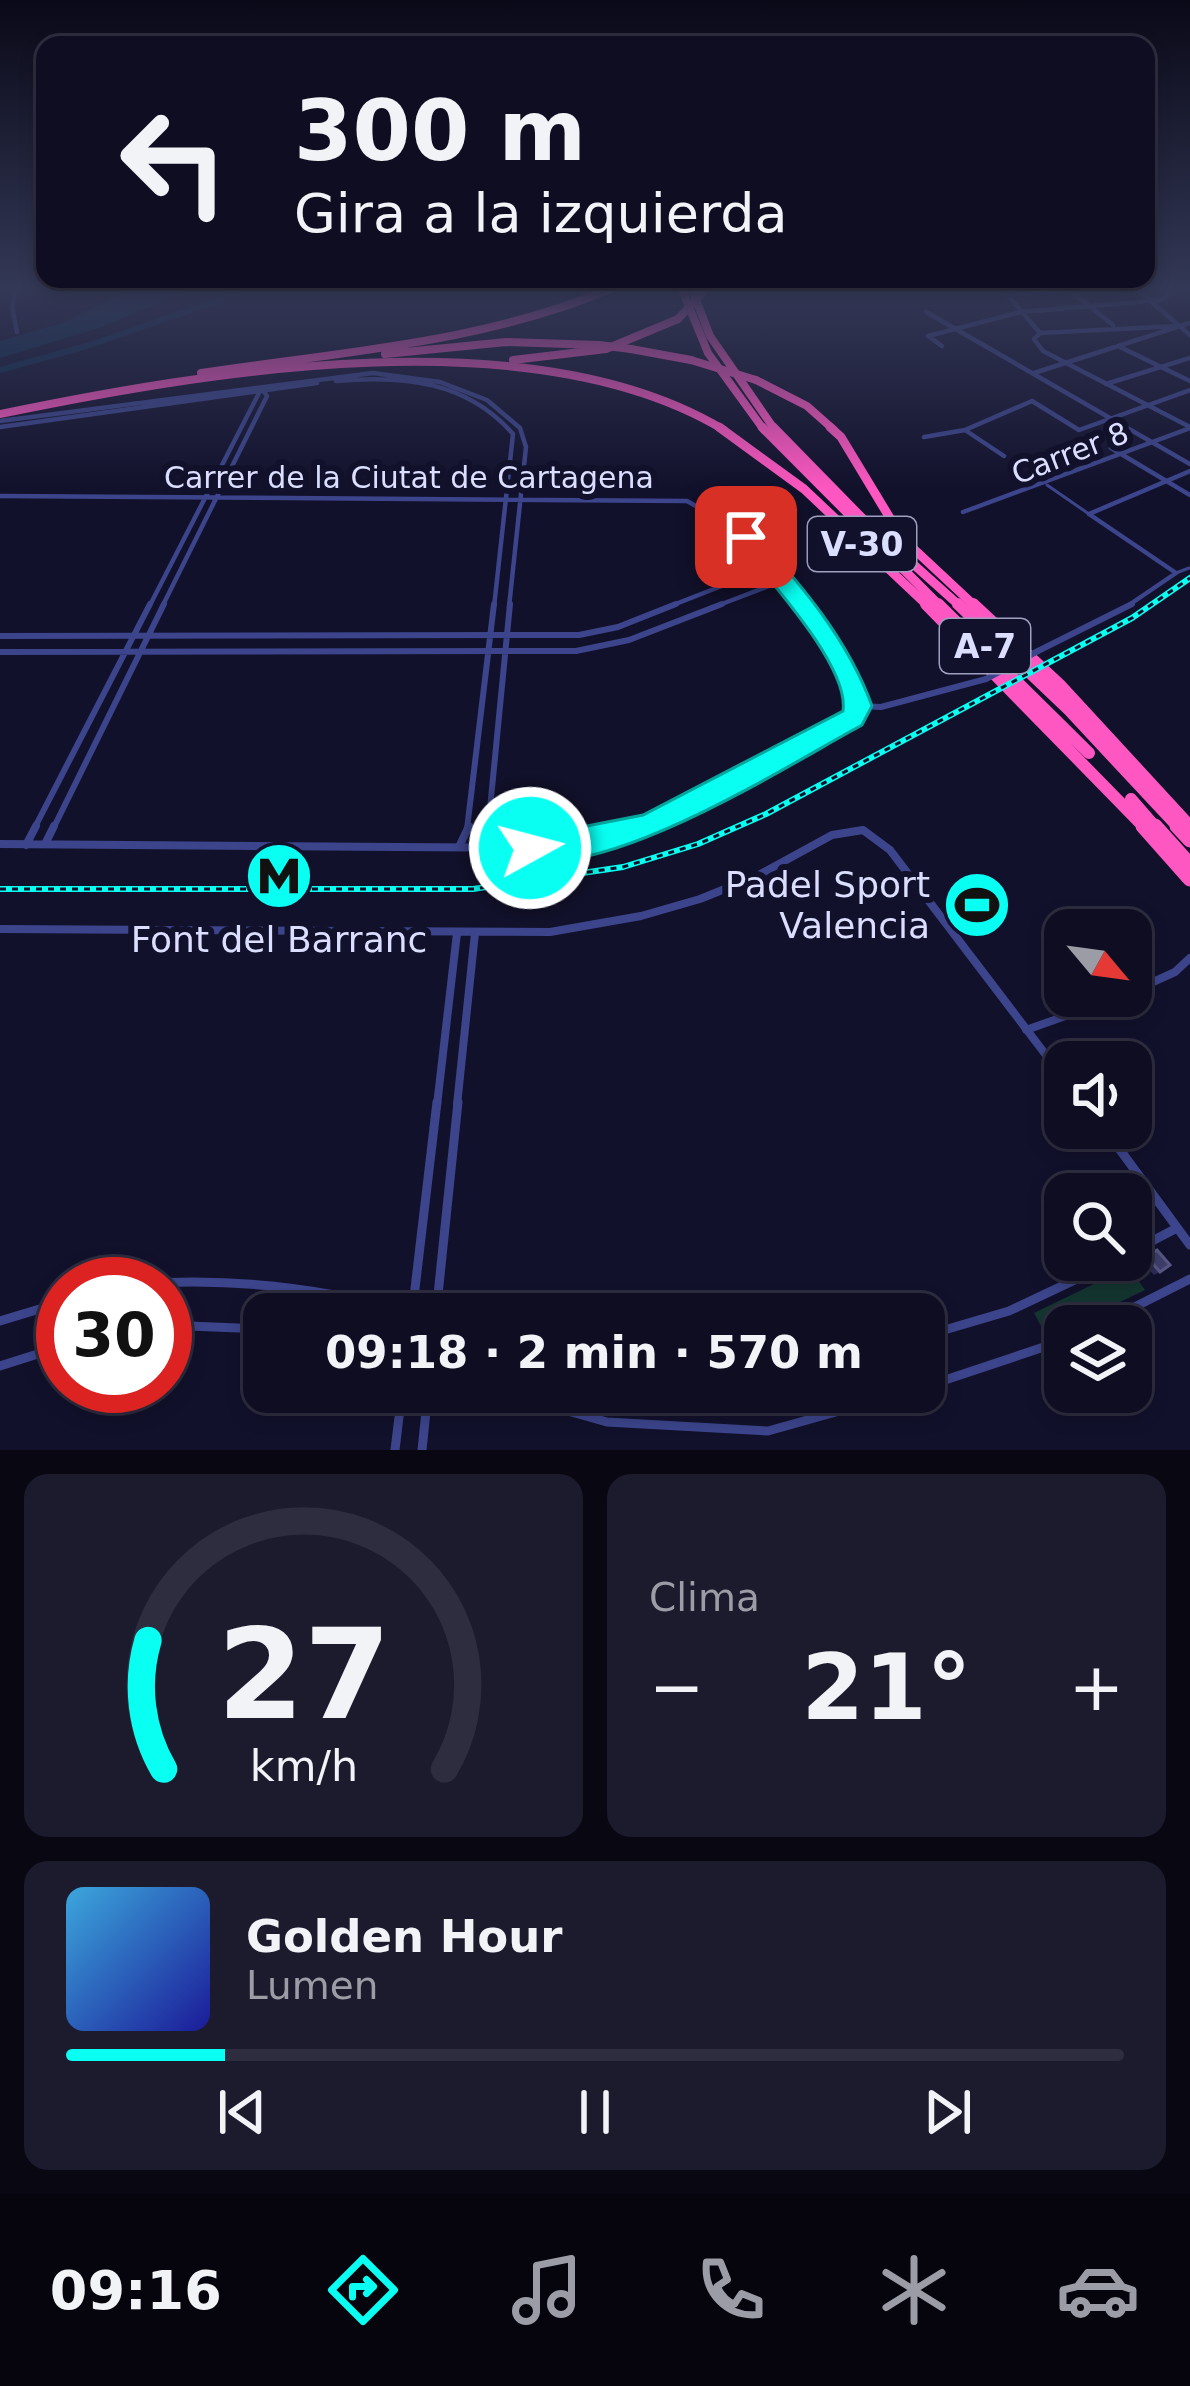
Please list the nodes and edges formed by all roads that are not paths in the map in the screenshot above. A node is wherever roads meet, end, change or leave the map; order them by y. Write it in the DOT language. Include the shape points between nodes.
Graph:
graph roads {
  1 [pos="323,355"];
  2 [pos="381,355"];
  3 [pos="570,355"];
  4 [pos="662,355"];
  5 [pos="709,355"];
  6 [pos="723,355"];
  7 [pos="999,355"];
  8 [pos="1052,355"];
  9 [pos="1089,355"];
  10 [pos="1136,355"];
  11 [pos="1190,358"];
  12 [pos="446,361"];
  13 [pos="1064,362"];
  14 [pos="1161,367"];
  15 [pos="1031,374"];
  16 [pos="1190,381"];
  17 [pos="1106,384"];
  18 [pos="262,388"];
  19 [pos="1190,390"];
  20 [pos="70,394"];
  21 [pos="1147,406"];
  22 [pos="0,417"];
  23 [pos="1107,419"];
  24 [pos="1190,428"];
  25 [pos="965,430"];
  26 [pos="924,437"];
  27 [pos="1149,444"];
  28 [pos="1111,448"];
  29 [pos="1004,456"];
  30 [pos="1123,456"];
  31 [pos="1190,468"];
  32 [pos="1166,481"];
  33 [pos="1047,485"];
  34 [pos="1190,495"];
  35 [pos="0,496"];
  36 [pos="204,497"];
  37 [pos="217,497"];
  38 [pos="508,497"];
  39 [pos="521,497"];
  40 [pos="964,512"];
  41 [pos="1089,514"];
  42 [pos="775,566"];
  43 [pos="1190,568"];
  44 [pos="1176,573"];
  45 [pos="787,579"];
  46 [pos="0,636"];
  47 [pos="133,636"];
  48 [pos="148,636"];
  49 [pos="492,637"];
  50 [pos="506,637"];
  51 [pos="0,652"];
  52 [pos="124,652"];
  53 [pos="140,652"];
  54 [pos="490,654"];
  55 [pos="505,654"];
  56 [pos="859,706"];
  57 [pos="1190,826"];
  58 [pos="1190,840"];
  59 [pos="0,844"];
  60 [pos="26,844"];
  61 [pos="45,844"];
  62 [pos="459,847"];
  63 [pos="490,848"];
  64 [pos="1190,865"];
  65 [pos="1190,879"];
  66 [pos="1,932"];
  67 [pos="457,933"];
  68 [pos="476,933"];
  69 [pos="1190,958"];
  70 [pos="1152,982"];
  71 [pos="1063,1017"];
  72 [pos="1026,1030"];
  73 [pos="1044,1053"];
  74 [pos="1119,1149"];
  75 [pos="1177,1228"];
  76 [pos="1152,1241"];
  77 [pos="1190,1245"];
  78 [pos="1190,1279"];
  79 [pos="1073,1281"];
  80 [pos="192,1284"];
  81 [pos="339,1293"];
  82 [pos="416,1293"];
  83 [pos="438,1293"];
  84 [pos="1139,1305"];
  85 [pos="36,1310"];
  86 [pos="0,1321"];
  87 [pos="192,1326"];
  88 [pos="243,1328"];
  89 [pos="945,1330"];
  90 [pos="1044,1347"];
  91 [pos="36,1355"];
  92 [pos="0,1366"];
  93 [pos="945,1380"];
  94 [pos="399,1413"];
  95 [pos="426,1413"];
  96 [pos="573,1413"];
  97 [pos="832,1413"];
  98 [pos="395,1450"];
  99 [pos="422,1450"];
  1 -- 20 [label="highway"];
  2 -- 20 [label="highway, V-30, bridge"];
  3 -- 12 [label="highway, bridge"];
  4 -- 57 [label="highway, V-30, bridge" via="756,380 832,428 902,538 1061,686"];
  5 -- 64 [label="highway, A-7" via="769,436 1035,696"];
  6 -- 58 [label="highway, A-7" via="782,436 1023,665"];
  7 -- 15 [label="street"];
  8 -- 13 [label="street"];
  9 -- 13 [label="street"];
  10 -- 14 [label="street"];
  11 -- 14 [label="street"];
  12 -- 22 [label="highway, V-30" via="306,368"];
  12 -- 65 [label="highway, V-30" via="550,371 641,393 761,451 1088,763"];
  13 -- 15 [label="street"];
  13 -- 17 [label="street"];
  14 -- 16 [label="street"];
  14 -- 17 [label="street"];
  15 -- 23 [label="street"];
  17 -- 21 [label="street"];
  18 -- 22 [label="street"];
  18 -- 36 [label="street"];
  18 -- 37 [label="street" via="267,396"];
  18 -- 38 [label="street" via="391,378 486,406 513,434"];
  18 -- 39 [label="street" via="395,374 492,403 524,432"];
  19 -- 21 [label="street"];
  20 -- 22 [label="highway, V-30"];
  21 -- 23 [label="street"];
  21 -- 24 [label="street"];
  23 -- 25 [label="street" via="1079,430 1032,401"];
  23 -- 27 [label="street"];
  24 -- 27 [label="street, Carrer 8"];
  25 -- 26 [label="street"];
  25 -- 29 [label="street"];
  27 -- 30 [label="street, Carrer 8"];
  27 -- 31 [label="street"];
  28 -- 30 [label="street"];
  30 -- 32 [label="street"];
  30 -- 33 [label="street, Carrer 8"];
  31 -- 32 [label="street"];
  32 -- 34 [label="street"];
  32 -- 41 [label="street"];
  33 -- 40 [label="street, Carrer 8"];
  33 -- 41 [label="street"];
  35 -- 36 [label="street, Carrer de la Ciutat de Cartagena"];
  36 -- 37 [label="street, Carrer de la Ciutat de Cartagena"];
  36 -- 47 [label="street"];
  37 -- 38 [label="street, Carrer de la Ciutat de Cartagena"];
  37 -- 48 [label="street"];
  38 -- 39 [label="street, Carrer de la Ciutat de Cartagena"];
  38 -- 49 [label="street"];
  39 -- 42 [label="street, Carrer de la Ciutat de Cartagena" via="686,502 719,515"];
  39 -- 50 [label="street"];
  41 -- 44 [label="street"];
  42 -- 45 [label="street, Carrer de la Ciutat de Cartagena"];
  42 -- 50 [label="street" via="618,627"];
  43 -- 44 [label="street"];
  44 -- 56 [label="street, bridge" via="986,679"];
  45 -- 55 [label="street" via="629,640"];
  45 -- 56 [label="street, Carrer de la Ciutat de Cartagena"];
  46 -- 47 [label="street"];
  47 -- 48 [label="street"];
  47 -- 52 [label="street"];
  48 -- 49 [label="street"];
  48 -- 53 [label="street"];
  49 -- 50 [label="street"];
  49 -- 54 [label="street"];
  50 -- 55 [label="street"];
  51 -- 52 [label="street"];
  52 -- 53 [label="street"];
  52 -- 60 [label="street"];
  53 -- 54 [label="street"];
  53 -- 61 [label="street"];
  54 -- 55 [label="street"];
  54 -- 62 [label="street" via="470,823"];
  55 -- 63 [label="street"];
  56 -- 63 [label="street" via="838,728 650,825 580,843"];
  59 -- 60 [label="street"];
  60 -- 61 [label="street"];
  61 -- 62 [label="street"];
  62 -- 63 [label="street"];
  66 -- 67 [label="street"];
  67 -- 68 [label="street"];
  67 -- 82 [label="street"];
  68 -- 72 [label="street" via="550,932 665,911 726,892 834,835 862,830 890,850"];
  68 -- 83 [label="street"];
  69 -- 70 [label="street"];
  71 -- 72 [label="street"];
  72 -- 73 [label="street"];
  74 -- 75 [label="street"];
  75 -- 76 [label="street"];
  75 -- 77 [label="street"];
  78 -- 84 [label="street"];
  79 -- 89 [label="street"];
  80 -- 81 [label="street"];
  85 -- 86 [label="street"];
  87 -- 88 [label="street"];
  90 -- 93 [label="street"];
  91 -- 92 [label="street"];
  94 -- 98 [label="street"];
  95 -- 99 [label="street"];
  96 -- 97 [label="street" via="607,1423 768,1431"];
}
